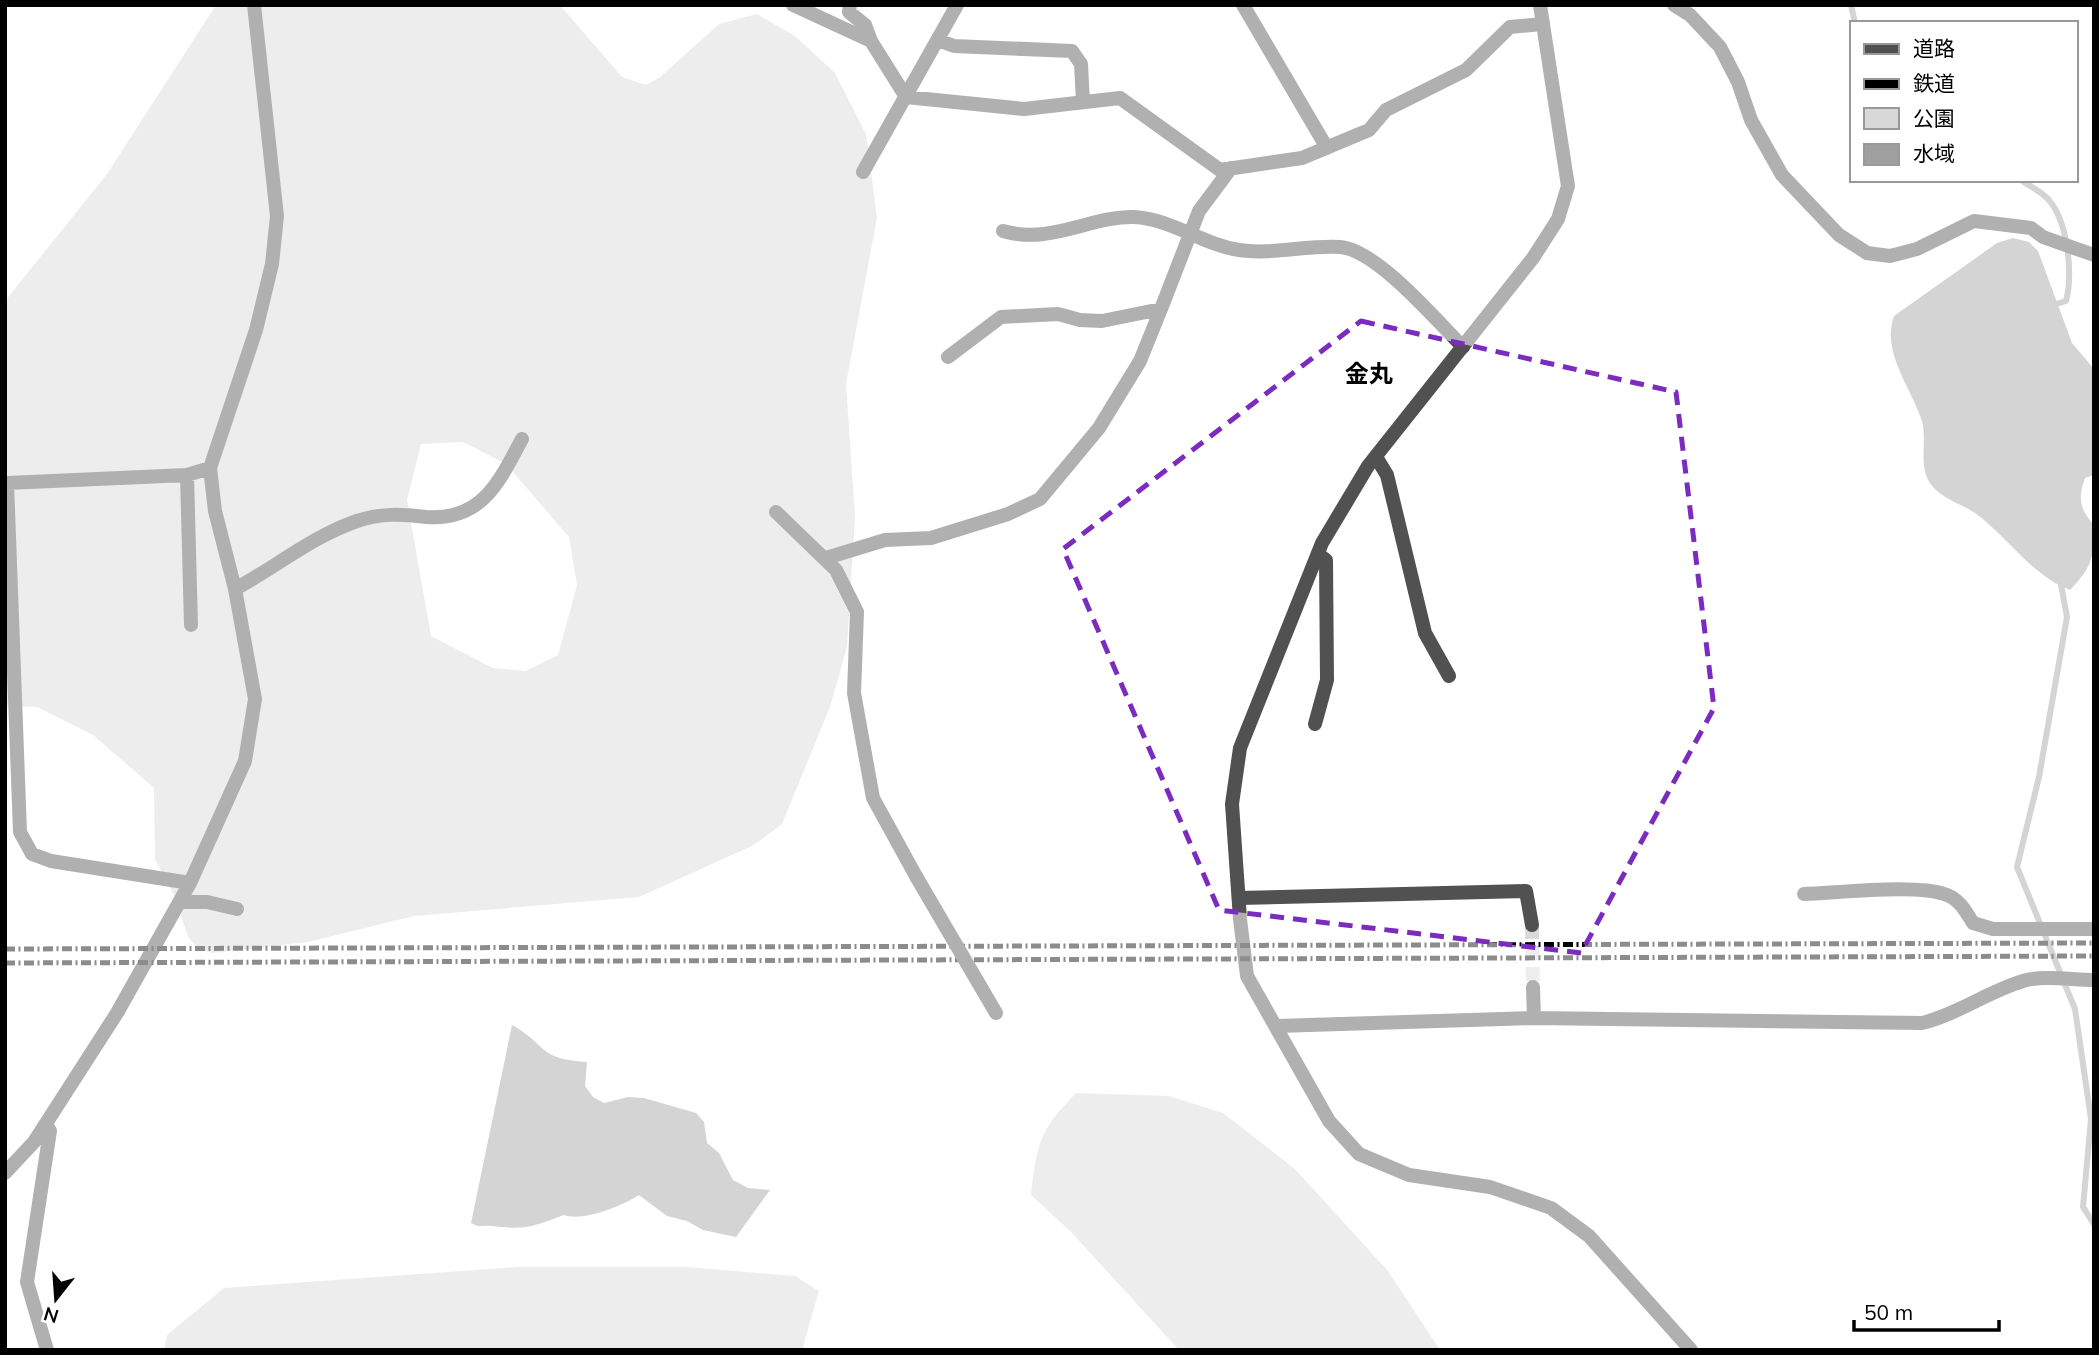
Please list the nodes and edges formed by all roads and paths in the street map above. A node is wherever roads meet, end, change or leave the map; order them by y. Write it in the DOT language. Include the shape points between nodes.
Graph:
graph roads {
  1 [pos="254,5"];
  2 [pos="793,5"];
  3 [pos="850,5"];
  4 [pos="957,5"];
  5 [pos="1243,5"];
  6 [pos="1540,5"];
  7 [pos="1674,5"];
  8 [pos="1543,24"];
  9 [pos="938,40"];
  10 [pos="871,41"];
  11 [pos="906,97"];
  12 [pos="1083,102"];
  13 [pos="1326,148"];
  14 [pos="1231,169"];
  15 [pos="863,172"];
  16 [pos="1003,231"];
  17 [pos="1191,234"];
  18 [pos="2094,256"];
  19 [pos="1161,309"];
  20 [pos="1462,347"];
  21 [pos="948,357"];
  22 [pos="522,439"];
  23 [pos="1376,457"];
  24 [pos="210,468"];
  25 [pos="187,475"];
  26 [pos="6,483"];
  27 [pos="776,512"];
  28 [pos="1318,554"];
  29 [pos="826,558"];
  30 [pos="235,589"];
  31 [pos="191,625"];
  32 [pos="10,670"];
  33 [pos="1449,676"];
  34 [pos="1315,724"];
  35 [pos="12,784"];
  36 [pos="190,883"];
  37 [pos="1804,894"];
  38 [pos="1239,898"];
  39 [pos="180,902"];
  40 [pos="237,909"];
  41 [pos="1532,925"];
  42 [pos="2094,929"];
  43 [pos="2094,980"];
  44 [pos="1533,987"];
  45 [pos="996,1013"];
  46 [pos="1534,1018"];
  47 [pos="1277,1026"];
  48 [pos="46,1124"];
  49 [pos="5,1173"];
  50 [pos="47,1350"];
  51 [pos="1692,1350"];
  1 -- 24 [label="street" via="277,216 272,264 256,330"];
  2 -- 10 [label="street"];
  3 -- 10 [label="street" via="849,12 865,25"];
  4 -- 9 [label="street"];
  5 -- 13 [label="street"];
  6 -- 8 [label="street"];
  7 -- 18 [label="street" via="1720,47 1751,120 1782,175 1839,235 1867,253 1889,256 1917,249 1974,221 2031,228"];
  8 -- 13 [label="street" via="1510,27 1466,70 1386,110 1369,130"];
  8 -- 20 [label="street" via="1568,186 1558,219 1533,258"];
  9 -- 11 [label="street"];
  9 -- 12 [label="street" via="954,46 1072,51 1081,64"];
  10 -- 11 [label="street"];
  11 -- 12 [label="street" via="1024,109"];
  11 -- 15 [label="street"];
  12 -- 14 [label="street" via="1120,98 1220,170"];
  13 -- 14 [label="street" via="1302,158"];
  14 -- 17 [label="street" via="1199,211"];
  16 -- 17 [label="street" via="1017,235 1064,232 1131,217 1164,221"];
  17 -- 19 [label="street"];
  17 -- 20 [label="street" via="1241,251 1344,247 1376,264"];
  19 -- 21 [label="street" via="1102,321 1058,314 1000,317"];
  19 -- 29 [label="street" via="1140,361 1099,428 1040,499 931,538 886,540"];
  20 -- 23 [label="street"];
  22 -- 30 [label="street" via="484,500 457,515 372,516 324,535"];
  23 -- 28 [label="street" via="1345,501"];
  23 -- 33 [label="street" via="1387,475 1425,633"];
  24 -- 25 [label="street"];
  24 -- 30 [label="street" via="215,511"];
  25 -- 26 [label="street"];
  25 -- 31 [label="street"];
  26 -- 32 [label="street"];
  27 -- 29 [label="street"];
  28 -- 34 [label="street" via="1326,560 1327,680"];
  28 -- 38 [label="street" via="1240,748 1232,804"];
  29 -- 45 [label="street, bridge" via="857,612 854,693 873,798"];
  30 -- 36 [label="street" via="255,699 245,761"];
  32 -- 35 [label="street"];
  35 -- 36 [label="street" via="20,832 32,855"];
  36 -- 39 [label="street"];
  37 -- 42 [label="street" via="1920,891 1947,895 1963,906 1973,923 1993,929"];
  38 -- 41 [label="street" via="1526,891"];
  38 -- 47 [label="street" via="1247,976"];
  39 -- 40 [label="street"];
  39 -- 48 [label="street"];
  43 -- 46 [label="street" via="2026,980 1951,1015 1922,1023"];
  44 -- 46 [label="street"];
  46 -- 47 [label="street"];
  47 -- 51 [label="street" via="1329,1121 1359,1154 1409,1175 1490,1187 1551,1208 1589,1236"];
  48 -- 49 [label="street"];
  48 -- 50 [label="street" via="50,1130 27,1282"];
}
